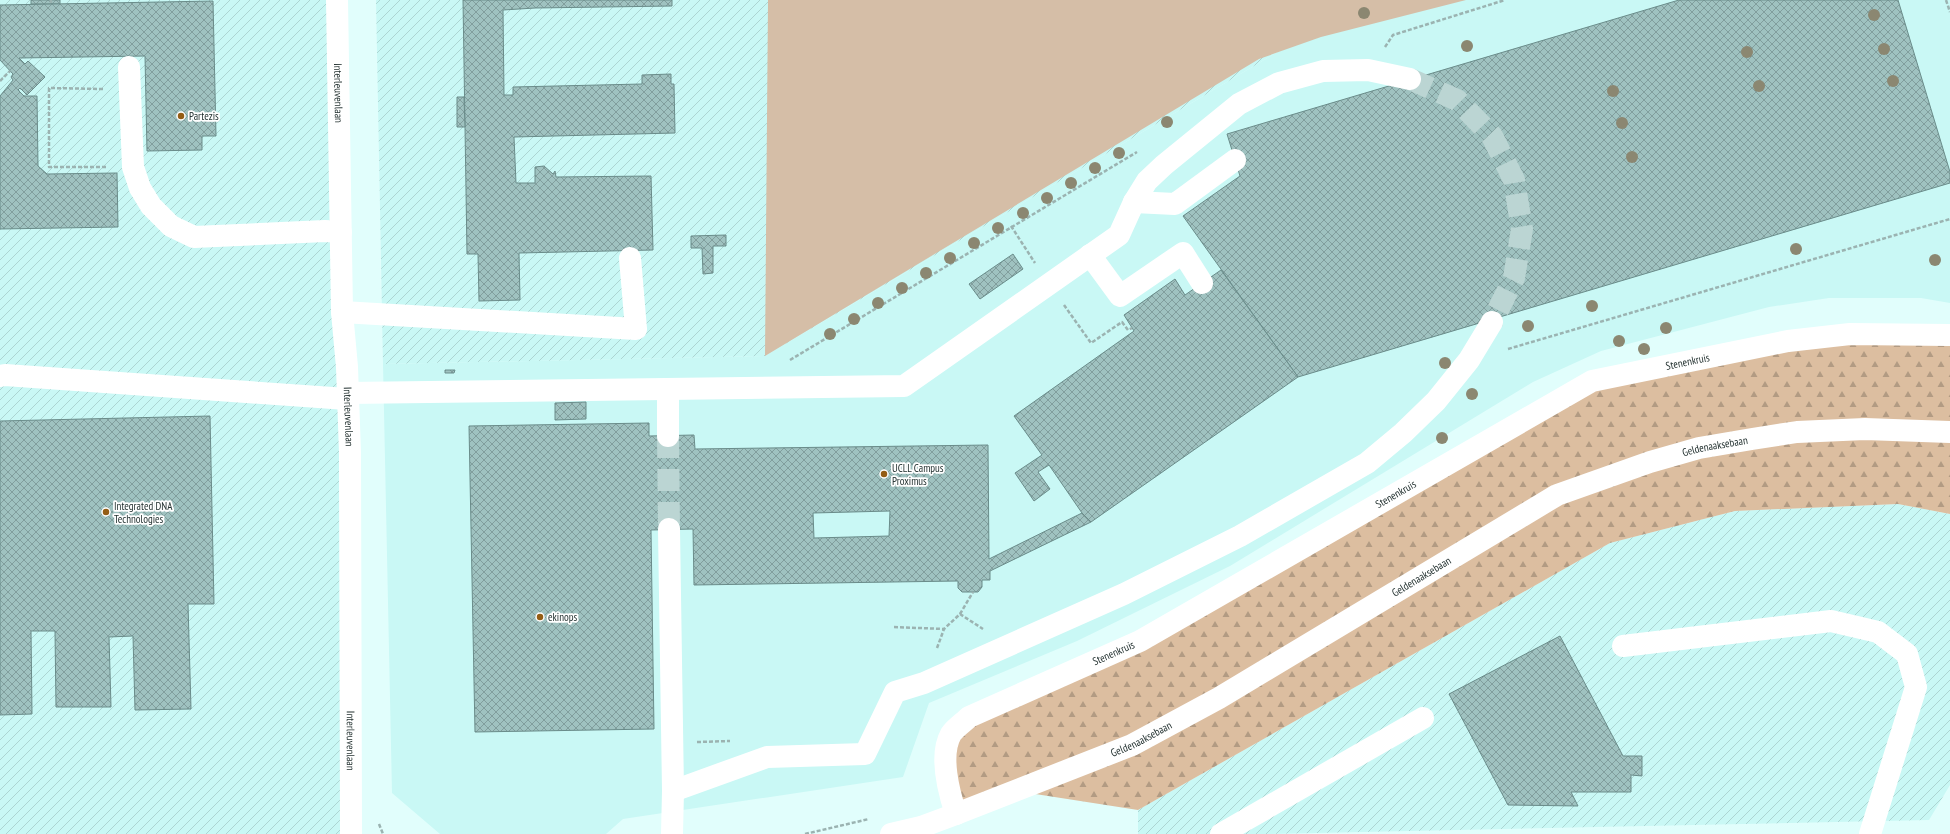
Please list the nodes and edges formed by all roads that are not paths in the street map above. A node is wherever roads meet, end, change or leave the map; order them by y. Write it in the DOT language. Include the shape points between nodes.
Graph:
graph roads {
  1 [pos="337,0"];
  2 [pos="129,67"];
  3 [pos="1410,79"];
  4 [pos="1235,160"];
  5 [pos="1134,202"];
  6 [pos="340,232"];
  7 [pos="1090,255"];
  8 [pos="630,258"];
  9 [pos="1202,283"];
  10 [pos="342,312"];
  11 [pos="1492,322"];
  12 [pos="1950,335"];
  13 [pos="0,376"];
  14 [pos="668,389"];
  15 [pos="347,396"];
  16 [pos="1950,432"];
  17 [pos="668,436"];
  18 [pos="670,529"];
  19 [pos="1623,646"];
  20 [pos="1423,718"];
  21 [pos="673,791"];
  22 [pos="956,814"];
  23 [pos="922,830"];
  24 [pos="351,834"];
  25 [pos="672,834"];
  26 [pos="891,834"];
  27 [pos="1221,834"];
  28 [pos="1870,834"];
  1 -- 6 [label="street, Interleuvenlaan"];
  2 -- 6 [label="street" via="133,167 140,188 151,206 171,226 194,237"];
  3 -- 5 [label="street" via="1368,70 1323,71 1280,83 1239,104 1164,165 1147,181"];
  4 -- 5 [label="street" via="1175,204"];
  5 -- 7 [label="street" via="1119,235"];
  6 -- 10 [label="street, Interleuvenlaan"];
  7 -- 9 [label="street" via="1120,296 1183,253"];
  7 -- 14 [label="street" via="904,386"];
  8 -- 10 [label="street" via="636,329"];
  10 -- 15 [label="street, Interleuvenlaan"];
  11 -- 21 [label="street" via="1469,360 1430,406 1367,463 1240,536 1124,594 924,683 895,692 865,754 767,757"];
  12 -- 22 [label="street, Stenenkruis" via="1850,334 1788,341 1592,381 1140,641 969,717 951,734 945,755 949,792"];
  13 -- 15 [label="street"];
  14 -- 15 [label="street"];
  14 -- 17 [label="street"];
  15 -- 24 [label="street, Interleuvenlaan" via="350,453"];
  16 -- 22 [label="street, Geldenaaksebaan" via="1864,429 1797,432 1752,439 1699,448 1650,462 1557,495 1219,698 1132,745"];
  18 -- 21 [label="street"];
  19 -- 28 [label="street" via="1831,621 1878,632 1908,654 1916,687"];
  20 -- 27 [label="street"];
  21 -- 25 [label="street"];
  22 -- 23 [label="street, Geldenaaksebaan"];
  23 -- 26 [label="street, Geldenaaksebaan"];
}
